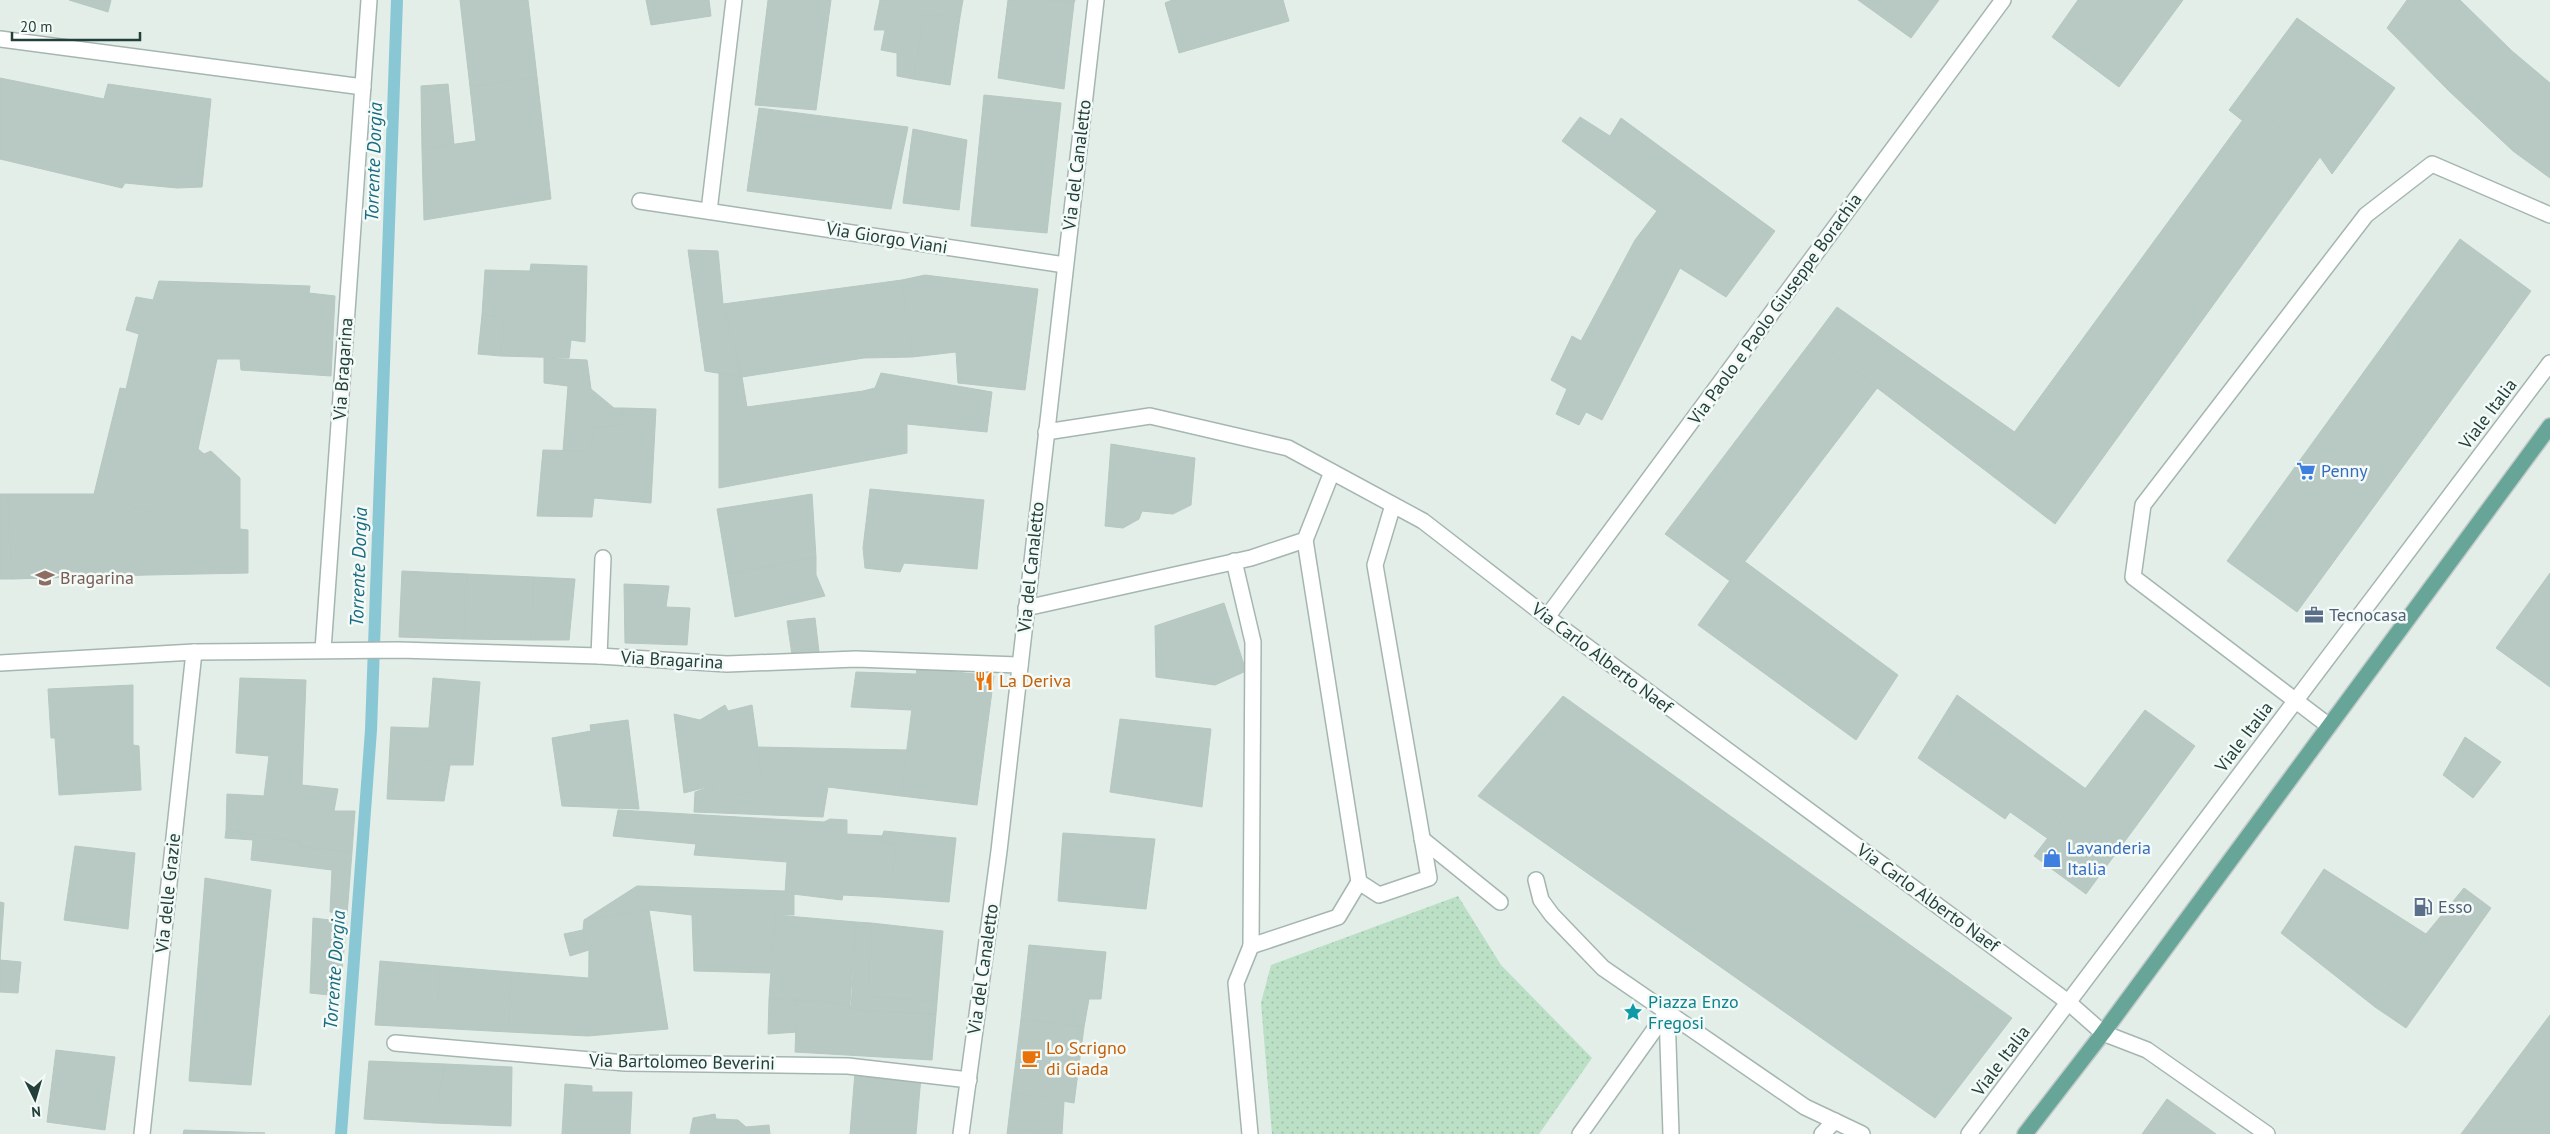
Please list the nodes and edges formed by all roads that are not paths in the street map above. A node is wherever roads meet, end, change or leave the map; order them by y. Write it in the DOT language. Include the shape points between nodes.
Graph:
graph roads {
  1 [pos="369,0"];
  2 [pos="734,0"];
  3 [pos="1096,0"];
  4 [pos="2003,0"];
  5 [pos="0,39"];
  6 [pos="363,87"];
  7 [pos="640,201"];
  8 [pos="709,211"];
  9 [pos="2550,215"];
  10 [pos="1066,265"];
  11 [pos="2550,363"];
  12 [pos="2550,426"];
  13 [pos="1046,432"];
  14 [pos="1332,472"];
  15 [pos="1392,505"];
  16 [pos="1305,540"];
  17 [pos="604,558"];
  18 [pos="1234,562"];
  19 [pos="1026,608"];
  20 [pos="1547,617"];
  21 [pos="323,650"];
  22 [pos="194,652"];
  23 [pos="599,656"];
  24 [pos="0,663"];
  25 [pos="1020,665"];
  26 [pos="2295,701"];
  27 [pos="2329,726"];
  28 [pos="1422,839"];
  29 [pos="1536,880"];
  30 [pos="1359,882"];
  31 [pos="1500,902"];
  32 [pos="1251,946"];
  33 [pos="2068,1002"];
  34 [pos="1667,1012"];
  35 [pos="2103,1033"];
  36 [pos="395,1044"];
  37 [pos="969,1080"];
  38 [pos="1835,1121"];
  39 [pos="142,1134"];
  40 [pos="961,1134"];
  41 [pos="1250,1134"];
  42 [pos="1580,1134"];
  43 [pos="1671,1134"];
  44 [pos="1822,1134"];
  45 [pos="1862,1134"];
  46 [pos="1969,1134"];
  47 [pos="2025,1134"];
  48 [pos="2267,1134"];
  1 -- 6 [label="street, Via Bragarina"];
  2 -- 8 [label="street"];
  3 -- 10 [label="street, Via del Canaletto"];
  4 -- 20 [label="street, Via Paolo e Paolo Giuseppe Borachia"];
  5 -- 6 [label="street"];
  6 -- 21 [label="street, Via Bragarina"];
  7 -- 8 [label="street, Via Giorgo Viani"];
  8 -- 10 [label="street, Via Giorgo Viani"];
  9 -- 26 [label="street" via="2432,164 2366,215 2143,505 2133,577"];
  10 -- 13 [label="street, Via del Canaletto"];
  11 -- 26 [label="street, Viale Italia"];
  12 -- 27 [label="main road"];
  13 -- 14 [label="street, Via Carlo Alberto Naef" via="1150,416 1288,448"];
  13 -- 19 [label="street, Via del Canaletto"];
  14 -- 15 [label="street, Via Carlo Alberto Naef"];
  14 -- 16 [label="street"];
  15 -- 20 [label="street, Via Carlo Alberto Naef" via="1423,522"];
  15 -- 28 [label="street" via="1375,566"];
  16 -- 18 [label="street"];
  16 -- 30 [label="street"];
  17 -- 23 [label="street"];
  18 -- 19 [label="street"];
  18 -- 32 [label="street" via="1253,642"];
  19 -- 25 [label="street, Via del Canaletto"];
  20 -- 33 [label="street, Via Carlo Alberto Naef"];
  21 -- 22 [label="street, Via Bragarina"];
  21 -- 23 [label="street, Via Bragarina"];
  22 -- 24 [label="street, Via Bragarina"];
  22 -- 39 [label="street, Via delle Grazie"];
  23 -- 25 [label="street, Via Bragarina" via="727,664 856,659"];
  25 -- 37 [label="street, Via del Canaletto"];
  26 -- 27 [label="street"];
  26 -- 33 [label="street, Viale Italia"];
  27 -- 35 [label="main road"];
  28 -- 30 [label="street" via="1429,878 1379,895"];
  28 -- 31 [label="street"];
  29 -- 34 [label="street" via="1546,908 1603,968"];
  30 -- 32 [label="street" via="1338,918"];
  32 -- 41 [label="street" via="1236,983"];
  33 -- 35 [label="street, Via Carlo Alberto Naef"];
  33 -- 46 [label="street, Viale Italia"];
  34 -- 38 [label="street" via="1805,1106"];
  34 -- 42 [label="street"];
  34 -- 43 [label="street"];
  35 -- 47 [label="main road"];
  35 -- 48 [label="street" via="2147,1050"];
  36 -- 37 [label="street, Via Bartolomeo Beverini" via="625,1063 848,1066"];
  37 -- 40 [label="street, Via del Canaletto"];
  38 -- 44 [label="street"];
  38 -- 45 [label="street"];
}
